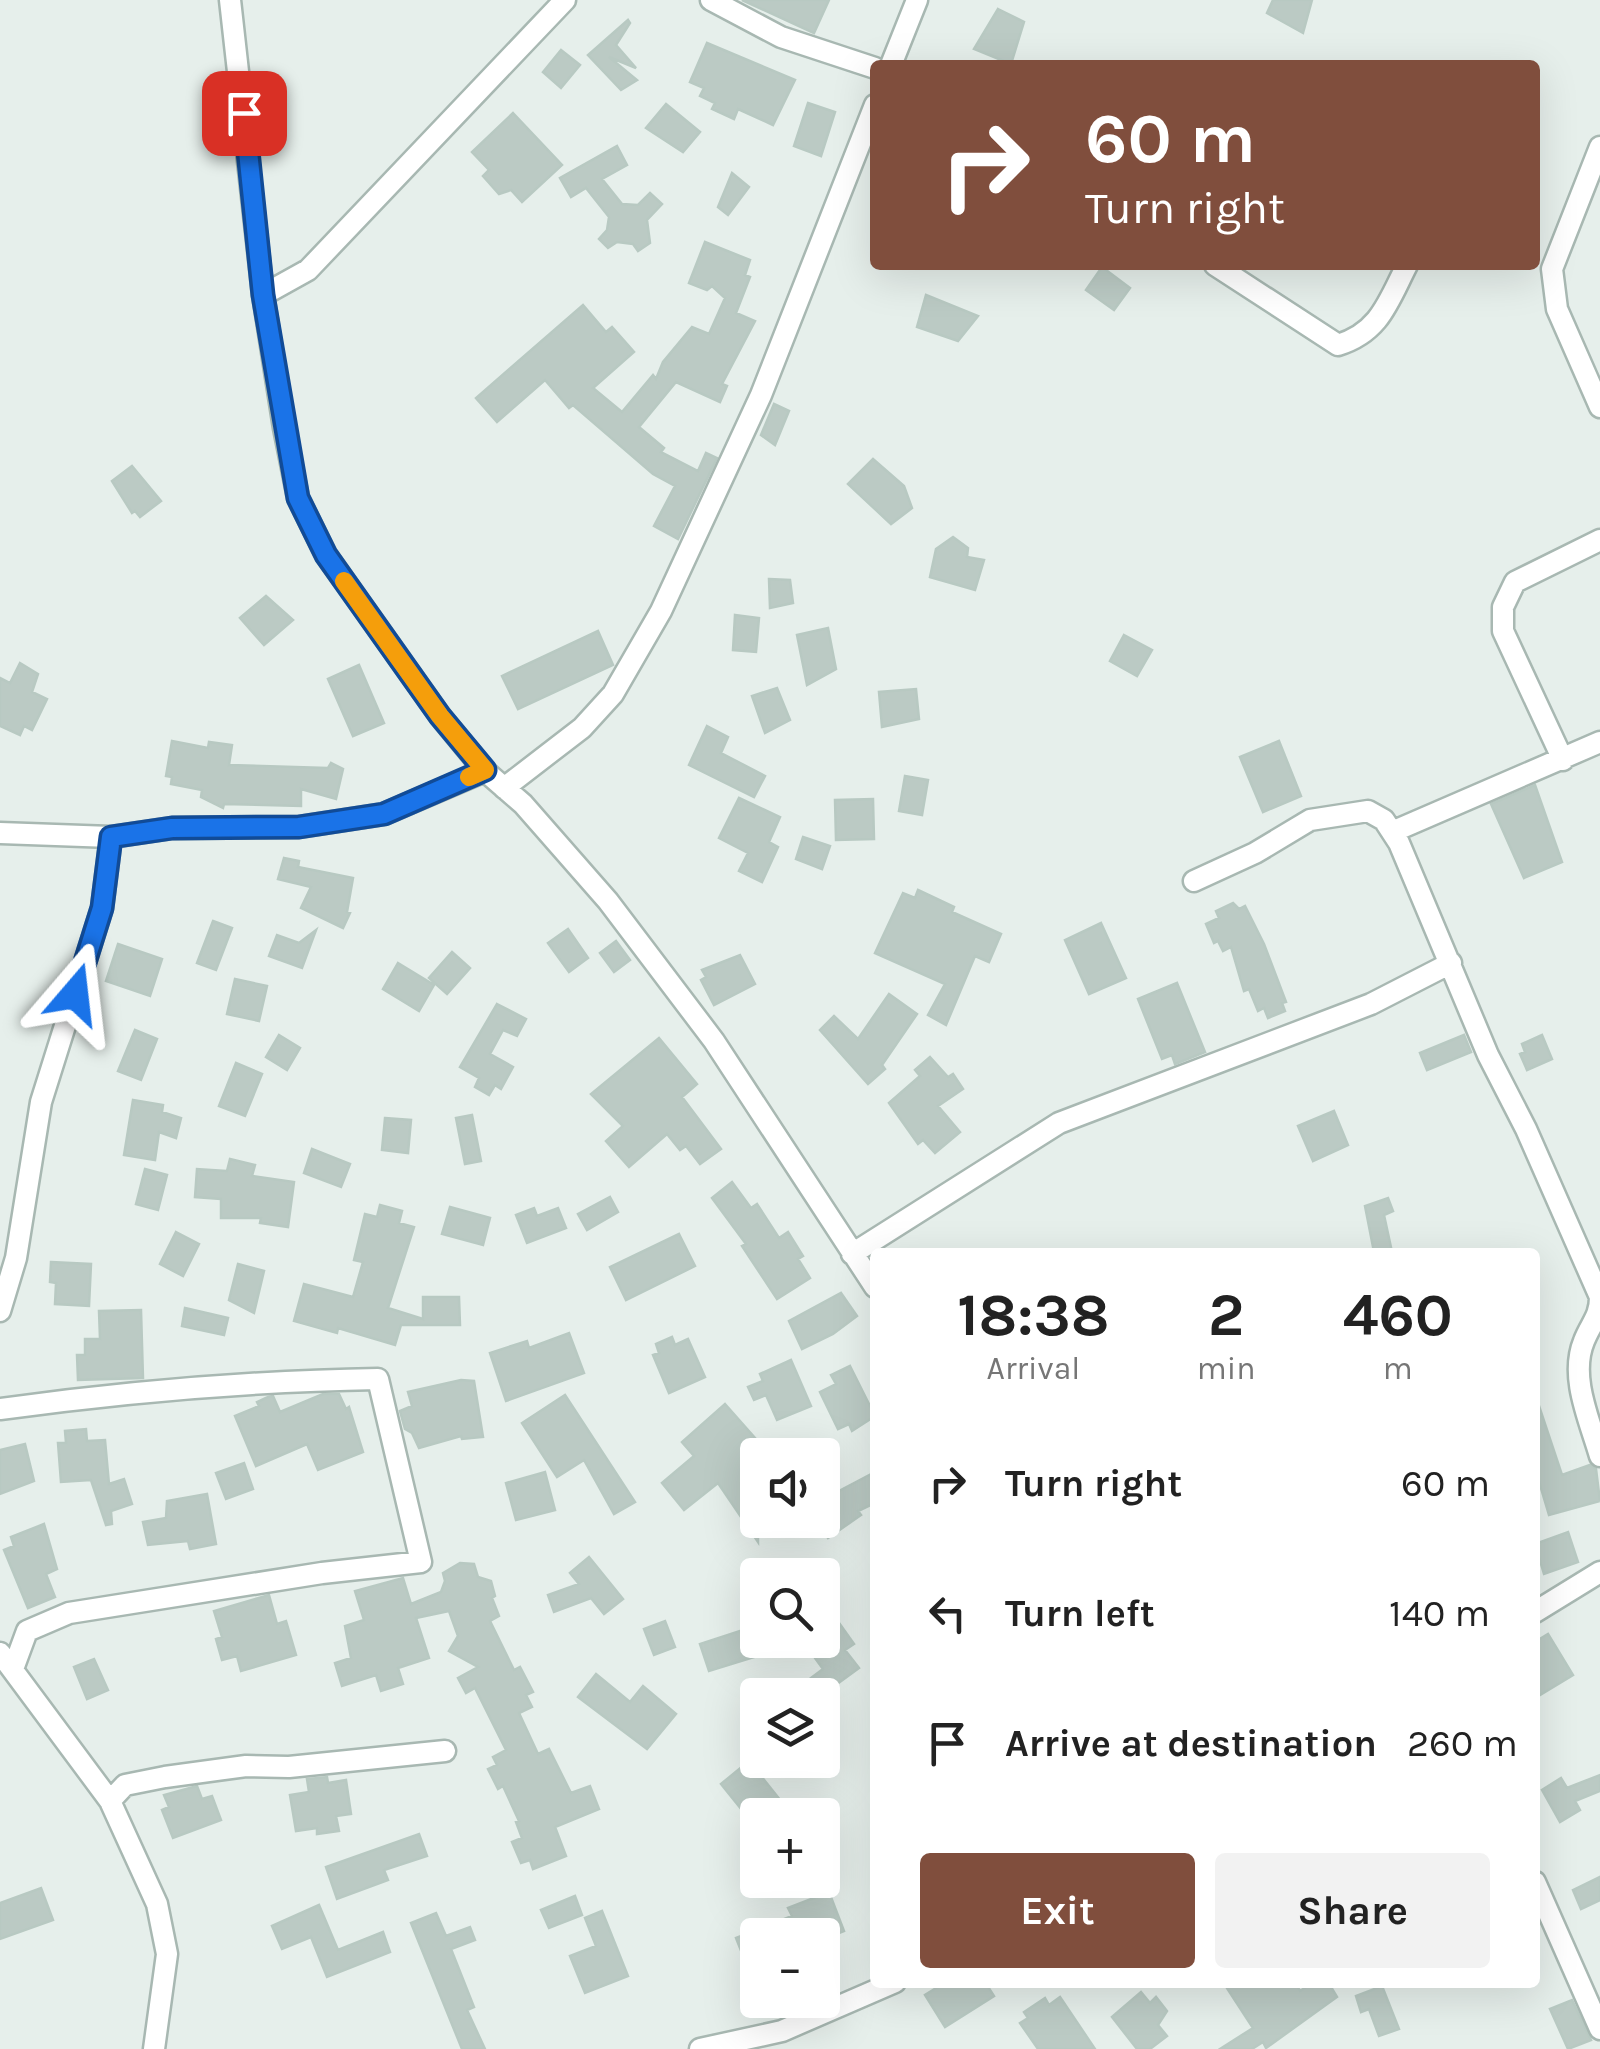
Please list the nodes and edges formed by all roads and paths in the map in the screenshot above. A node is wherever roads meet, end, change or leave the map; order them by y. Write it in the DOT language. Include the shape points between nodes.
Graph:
graph roads {
  1 [pos="230,0"];
  2 [pos="565,0"];
  3 [pos="711,0"];
  4 [pos="917,0"];
  5 [pos="893,60"];
  6 [pos="870,66"];
  7 [pos="870,118"];
  8 [pos="1600,147"];
  9 [pos="1223,270"];
  10 [pos="1404,270"];
  11 [pos="263,295"];
  12 [pos="1600,408"];
  13 [pos="1600,540"];
  14 [pos="1600,742"];
  15 [pos="1563,760"];
  16 [pos="485,770"];
  17 [pos="504,788"];
  18 [pos="1392,832"];
  19 [pos="0,833"];
  20 [pos="111,837"];
  21 [pos="1194,881"];
  22 [pos="1451,964"];
  23 [pos="852,1254"];
  24 [pos="870,1280"];
  25 [pos="0,1312"];
  26 [pos="0,1409"];
  27 [pos="1600,1456"];
  28 [pos="1600,1572"];
  29 [pos="1540,1609"];
  30 [pos="6,1661"];
  31 [pos="445,1751"];
  32 [pos="110,1800"];
  33 [pos="1540,1893"];
  34 [pos="880,1988"];
  35 [pos="1600,2029"];
  36 [pos="154,2049"];
  37 [pos="700,2049"];
  1 -- 11 [label="street"];
  2 -- 11 [label="street" via="308,270"];
  3 -- 6 [label="street" via="782,37"];
  4 -- 5 [label="street"];
  7 -- 17 [label="street" via="761,395 661,610 613,694 582,728"];
  8 -- 12 [label="street" via="1552,269 1557,309"];
  9 -- 10 [label="street" via="1338,345 1361,338 1379,319"];
  11 -- 16 [label="street" via="298,498 326,555"];
  13 -- 15 [label="street" via="1515,582 1503,607 1503,630"];
  14 -- 15 [label="street"];
  15 -- 18 [label="street"];
  16 -- 17 [label="street"];
  16 -- 20 [label="street" via="384,814 299,827 172,828"];
  17 -- 23 [label="street" via="608,901 702,1026"];
  18 -- 21 [label="street" via="1368,811 1310,820"];
  18 -- 22 [label="street"];
  19 -- 20 [label="street"];
  20 -- 25 [label="street" via="102,908 42,1102 16,1258"];
  22 -- 23 [label="street" via="1370,1004 1060,1123"];
  22 -- 27 [label="street" via="1600,1297 1578,1374"];
  23 -- 24 [label="street"];
  26 -- 30 [label="street" via="263,1381 378,1378 420,1562 69,1613 27,1631"];
  28 -- 29 [label="street"];
  30 -- 32 [label="street"];
  31 -- 32 [label="street" via="165,1777 126,1785"];
  32 -- 36 [label="street" via="157,1904 167,1954"];
  33 -- 35 [label="street"];
  34 -- 37 [label="street" via="782,2031"];
}
